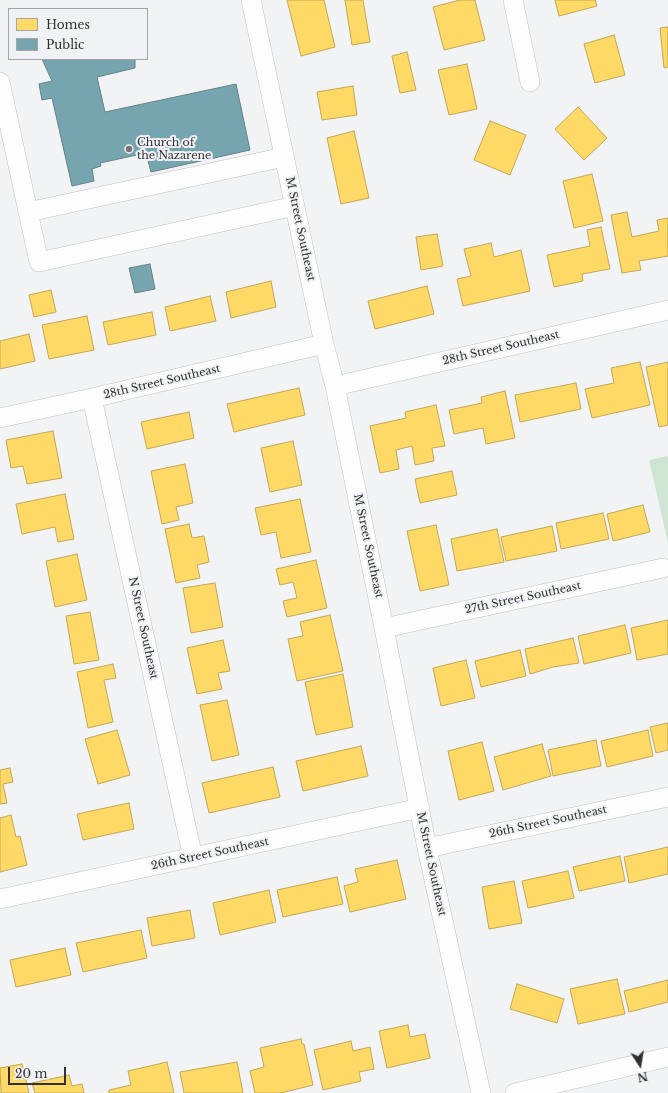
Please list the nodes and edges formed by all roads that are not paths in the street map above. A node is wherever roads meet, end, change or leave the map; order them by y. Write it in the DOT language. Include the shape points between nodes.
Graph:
graph roads {
  1 [pos="251,0"];
  2 [pos="513,0"];
  3 [pos="0,82"];
  4 [pos="530,82"];
  5 [pos="284,157"];
  6 [pos="295,206"];
  7 [pos="28,212"];
  8 [pos="668,310"];
  9 [pos="324,344"];
  10 [pos="335,386"];
  11 [pos="92,398"];
  12 [pos="0,418"];
  13 [pos="663,568"];
  14 [pos="384,628"];
  15 [pos="668,797"];
  16 [pos="420,808"];
  17 [pos="427,848"];
  18 [pos="193,858"];
  19 [pos="0,899"];
  20 [pos="668,1057"];
  21 [pos="481,1093"];
  22 [pos="515,1093"];
  1 -- 5 [label="street, M Street Southeast"];
  2 -- 4 [label="street"];
  3 -- 7 [label="street"];
  5 -- 6 [label="street, M Street Southeast"];
  5 -- 7 [label="street"];
  6 -- 7 [label="street" via="39,262"];
  6 -- 9 [label="street, M Street Southeast"];
  8 -- 10 [label="street, 28th Street Southeast"];
  9 -- 10 [label="street, M Street Southeast"];
  9 -- 11 [label="street, 28th Street Southeast"];
  10 -- 14 [label="street, M Street Southeast"];
  11 -- 12 [label="street, 28th Street Southeast"];
  11 -- 18 [label="street, N Street Southeast"];
  13 -- 14 [label="street, 27th Street Southeast"];
  14 -- 16 [label="street, M Street Southeast"];
  15 -- 17 [label="street, 26th Street Southeast"];
  16 -- 17 [label="street, M Street Southeast"];
  16 -- 18 [label="street, 26th Street Southeast"];
  17 -- 21 [label="street, M Street Southeast"];
  18 -- 19 [label="street, 26th Street Southeast"];
  20 -- 22 [label="street"];
}
